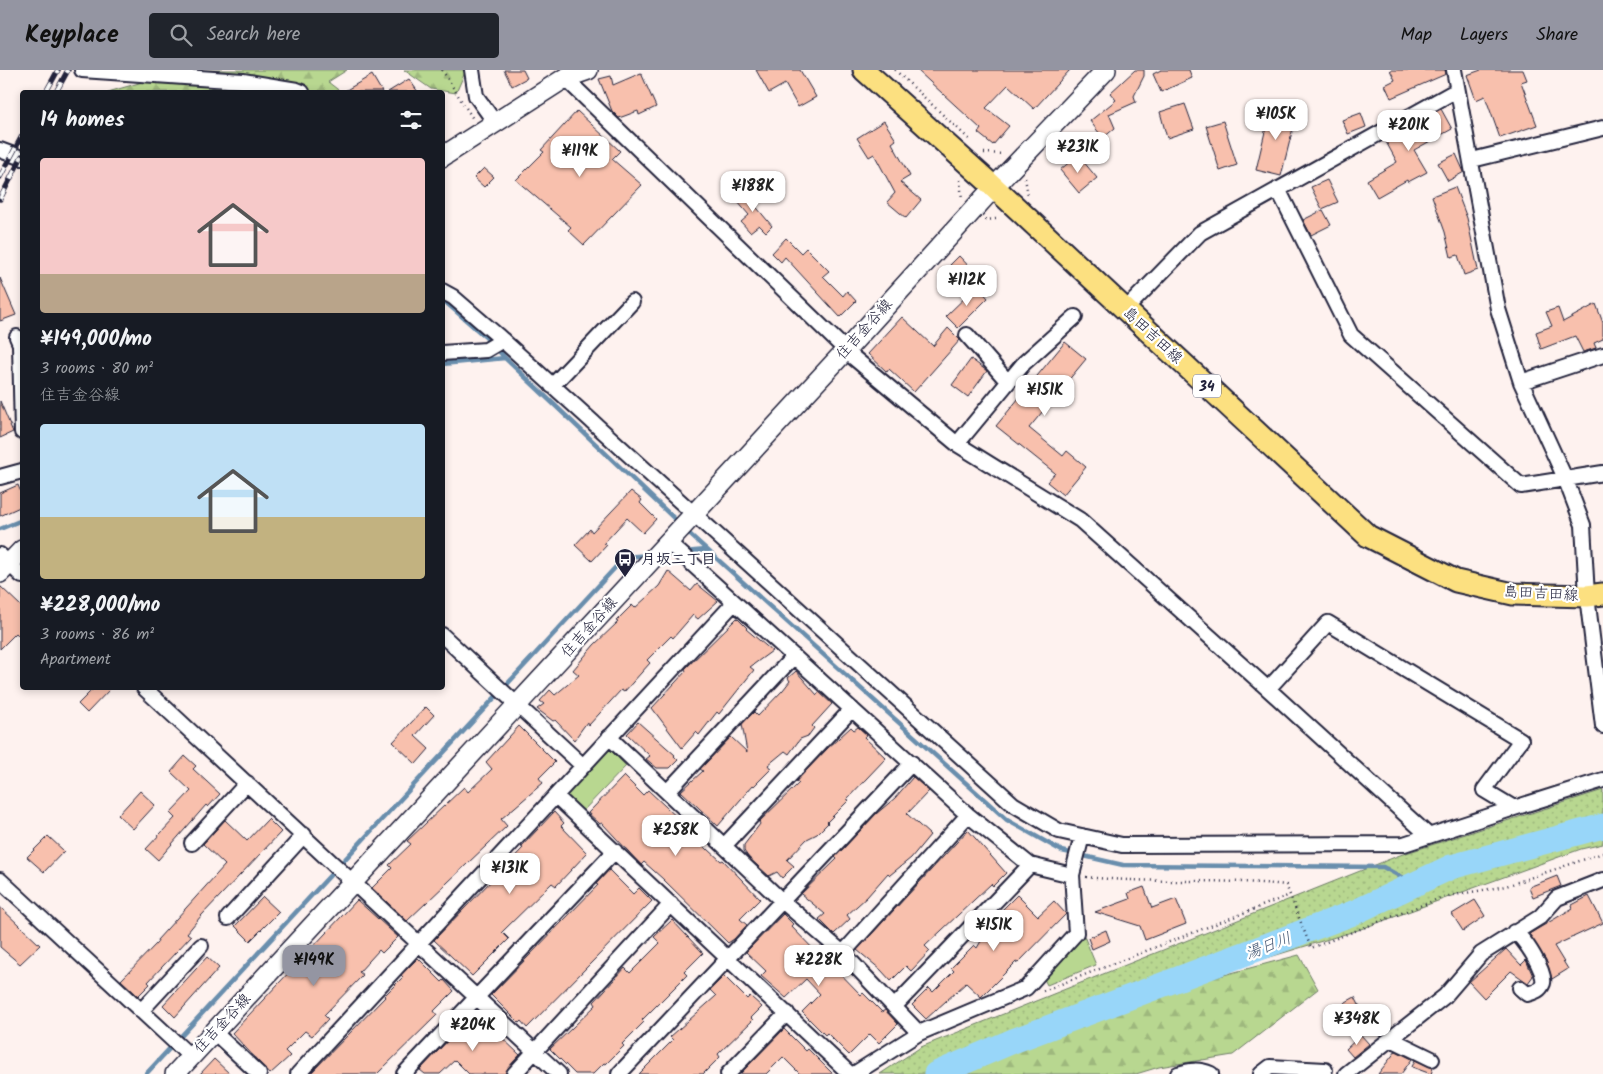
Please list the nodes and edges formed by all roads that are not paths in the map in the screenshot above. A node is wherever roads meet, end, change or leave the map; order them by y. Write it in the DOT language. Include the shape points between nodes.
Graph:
graph roads {
  1 [pos="82,70"];
  2 [pos="472,70"];
  3 [pos="588,70"];
  4 [pos="864,70"];
  5 [pos="1106,70"];
  6 [pos="1454,70"];
  7 [pos="86,71"];
  8 [pos="217,74"];
  9 [pos="233,75"];
  10 [pos="565,78"];
  11 [pos="298,90"];
  12 [pos="1457,90"];
  13 [pos="1603,128"];
  14 [pos="489,129"];
  15 [pos="0,150"];
  16 [pos="445,155"];
  17 [pos="20,157"];
  18 [pos="1472,160"];
  19 [pos="994,186"];
  20 [pos="1278,189"];
  21 [pos="445,293"];
  22 [pos="632,302"];
  23 [pos="1125,310"];
  24 [pos="1075,317"];
  25 [pos="967,335"];
  26 [pos="17,337"];
  27 [pos="502,340"];
  28 [pos="20,344"];
  29 [pos="846,350"];
  30 [pos="445,353"];
  31 [pos="1603,355"];
  32 [pos="1008,382"];
  33 [pos="1521,382"];
  34 [pos="552,386"];
  35 [pos="957,444"];
  36 [pos="20,471"];
  37 [pos="1603,473"];
  38 [pos="0,477"];
  39 [pos="1565,478"];
  40 [pos="679,536"];
  41 [pos="20,552"];
  42 [pos="8,567"];
  43 [pos="1595,595"];
  44 [pos="734,603"];
  45 [pos="445,638"];
  46 [pos="794,656"];
  47 [pos="1268,689"];
  48 [pos="146,690"];
  49 [pos="513,700"];
  50 [pos="852,709"];
  51 [pos="1603,726"];
  52 [pos="609,737"];
  53 [pos="912,763"];
  54 [pos="583,766"];
  55 [pos="1603,780"];
  56 [pos="248,783"];
  57 [pos="667,792"];
  58 [pos="556,796"];
  59 [pos="1514,808"];
  60 [pos="968,815"];
  61 [pos="304,836"];
  62 [pos="1082,836"];
  63 [pos="1429,836"];
  64 [pos="192,843"];
  65 [pos="724,846"];
  66 [pos="615,851"];
  67 [pos="1030,865"];
  68 [pos="1072,875"];
  69 [pos="348,877"];
  70 [pos="0,880"];
  71 [pos="1603,880"];
  72 [pos="781,900"];
  73 [pos="672,904"];
  74 [pos="228,918"];
  75 [pos="1514,932"];
  76 [pos="419,942"];
  77 [pos="201,946"];
  78 [pos="843,953"];
  79 [pos="729,957"];
  80 [pos="1520,988"];
  81 [pos="476,996"];
  82 [pos="894,1007"];
  83 [pos="140,1011"];
  84 [pos="787,1013"];
  85 [pos="214,1032"];
  86 [pos="919,1033"];
  87 [pos="1391,1039"];
  88 [pos="186,1052"];
  89 [pos="534,1052"];
  90 [pos="1432,1059"];
  91 [pos="1325,1070"];
  92 [pos="175,1074"];
  93 [pos="259,1074"];
  94 [pos="298,1074"];
  95 [pos="404,1074"];
  96 [pos="514,1074"];
  97 [pos="559,1074"];
  98 [pos="618,1074"];
  99 [pos="728,1074"];
  100 [pos="850,1074"];
  101 [pos="854,1074"];
  102 [pos="1178,1074"];
  103 [pos="1211,1074"];
  104 [pos="1261,1074"];
  105 [pos="1346,1074"];
  1 -- 7 [label="street"];
  2 -- 14 [label="street" via="476,96"];
  3 -- 10 [label="main road"];
  4 -- 19 [label="main road, 島田吉田線 / 34"];
  5 -- 19 [label="main road, 住吉金谷線"];
  6 -- 12 [label="street"];
  7 -- 8 [label="street"];
  8 -- 9 [label="street"];
  9 -- 11 [label="street"];
  10 -- 14 [label="main road"];
  10 -- 29 [label="street"];
  12 -- 18 [label="street"];
  12 -- 20 [label="street"];
  13 -- 18 [label="street"];
  14 -- 16 [label="main road"];
  15 -- 17 [label="street"];
  18 -- 33 [label="street" via="1498,309"];
  19 -- 23 [label="main road, 島田吉田線 / 34"];
  19 -- 29 [label="main road, 住吉金谷線"];
  20 -- 23 [label="street" via="1200,232"];
  20 -- 39 [label="street" via="1351,335 1521,486"];
  21 -- 27 [label="street"];
  22 -- 34 [label="street"];
  23 -- 43 [label="main road, 島田吉田線 / 34" via="1368,536 1456,581 1513,594"];
  24 -- 32 [label="street"];
  25 -- 32 [label="street"];
  26 -- 28 [label="street"];
  27 -- 30 [label="street" via="486,350"];
  27 -- 34 [label="street"];
  29 -- 35 [label="street"];
  29 -- 40 [label="main road, 住吉金谷線"];
  31 -- 33 [label="street"];
  32 -- 35 [label="street"];
  33 -- 39 [label="street"];
  34 -- 40 [label="street"];
  35 -- 47 [label="street" via="1080,520"];
  36 -- 38 [label="street"];
  37 -- 39 [label="street"];
  39 -- 43 [label="street" via="1583,525"];
  40 -- 44 [label="street"];
  40 -- 49 [label="main road, 住吉金谷線" via="647,563"];
  40 -- 62 [label="street" via="1013,804 1059,831"];
  41 -- 42 [label="main road"];
  43 -- 51 [label="street"];
  44 -- 46 [label="street"];
  44 -- 52 [label="street"];
  45 -- 49 [label="street"];
  46 -- 50 [label="street"];
  46 -- 57 [label="street"];
  47 -- 59 [label="street" via="1328,623 1521,740 1484,790"];
  47 -- 63 [label="street"];
  48 -- 56 [label="street"];
  49 -- 54 [label="street"];
  49 -- 69 [label="main road, 住吉金谷線"];
  50 -- 53 [label="street"];
  50 -- 65 [label="street"];
  52 -- 54 [label="street"];
  52 -- 57 [label="street"];
  53 -- 60 [label="street"];
  53 -- 72 [label="street"];
  54 -- 58 [label="street"];
  55 -- 59 [label="street"];
  56 -- 61 [label="street"];
  56 -- 64 [label="street"];
  57 -- 65 [label="street"];
  58 -- 66 [label="street"];
  58 -- 76 [label="street"];
  59 -- 63 [label="street"];
  60 -- 67 [label="street"];
  60 -- 78 [label="street"];
  61 -- 69 [label="street"];
  61 -- 74 [label="street"];
  62 -- 63 [label="street" via="1122,845 1404,844"];
  62 -- 68 [label="street"];
  65 -- 72 [label="street"];
  66 -- 73 [label="street"];
  66 -- 81 [label="street"];
  67 -- 68 [label="street"];
  67 -- 82 [label="street"];
  68 -- 86 [label="street" via="1076,933 1026,988"];
  69 -- 76 [label="street"];
  69 -- 85 [label="main road, 住吉金谷線"];
  70 -- 83 [label="street"];
  71 -- 75 [label="street" via="1557,898 1540,917"];
  72 -- 78 [label="street"];
  72 -- 79 [label="street"];
  73 -- 79 [label="street"];
  73 -- 89 [label="street"];
  75 -- 80 [label="street" via="1531,951 1544,977 1537,991 1527,994"];
  75 -- 87 [label="street" via="1481,954 1445,996"];
  76 -- 81 [label="street"];
  76 -- 94 [label="street"];
  77 -- 83 [label="street"];
  78 -- 82 [label="street"];
  79 -- 84 [label="street"];
  79 -- 98 [label="street"];
  81 -- 89 [label="street"];
  81 -- 95 [label="street"];
  82 -- 86 [label="street"];
  83 -- 88 [label="street"];
  84 -- 99 [label="street"];
  84 -- 100 [label="street"];
  85 -- 88 [label="main road, 住吉金谷線"];
  85 -- 93 [label="street"];
  86 -- 101 [label="street"];
  87 -- 90 [label="street"];
  87 -- 105 [label="street"];
  88 -- 92 [label="main road, 住吉金谷線"];
  89 -- 96 [label="street"];
  89 -- 97 [label="street"];
  91 -- 104 [label="street" via="1270,1067"];
  102 -- 103 [label="street" via="1203,1070"];
}
